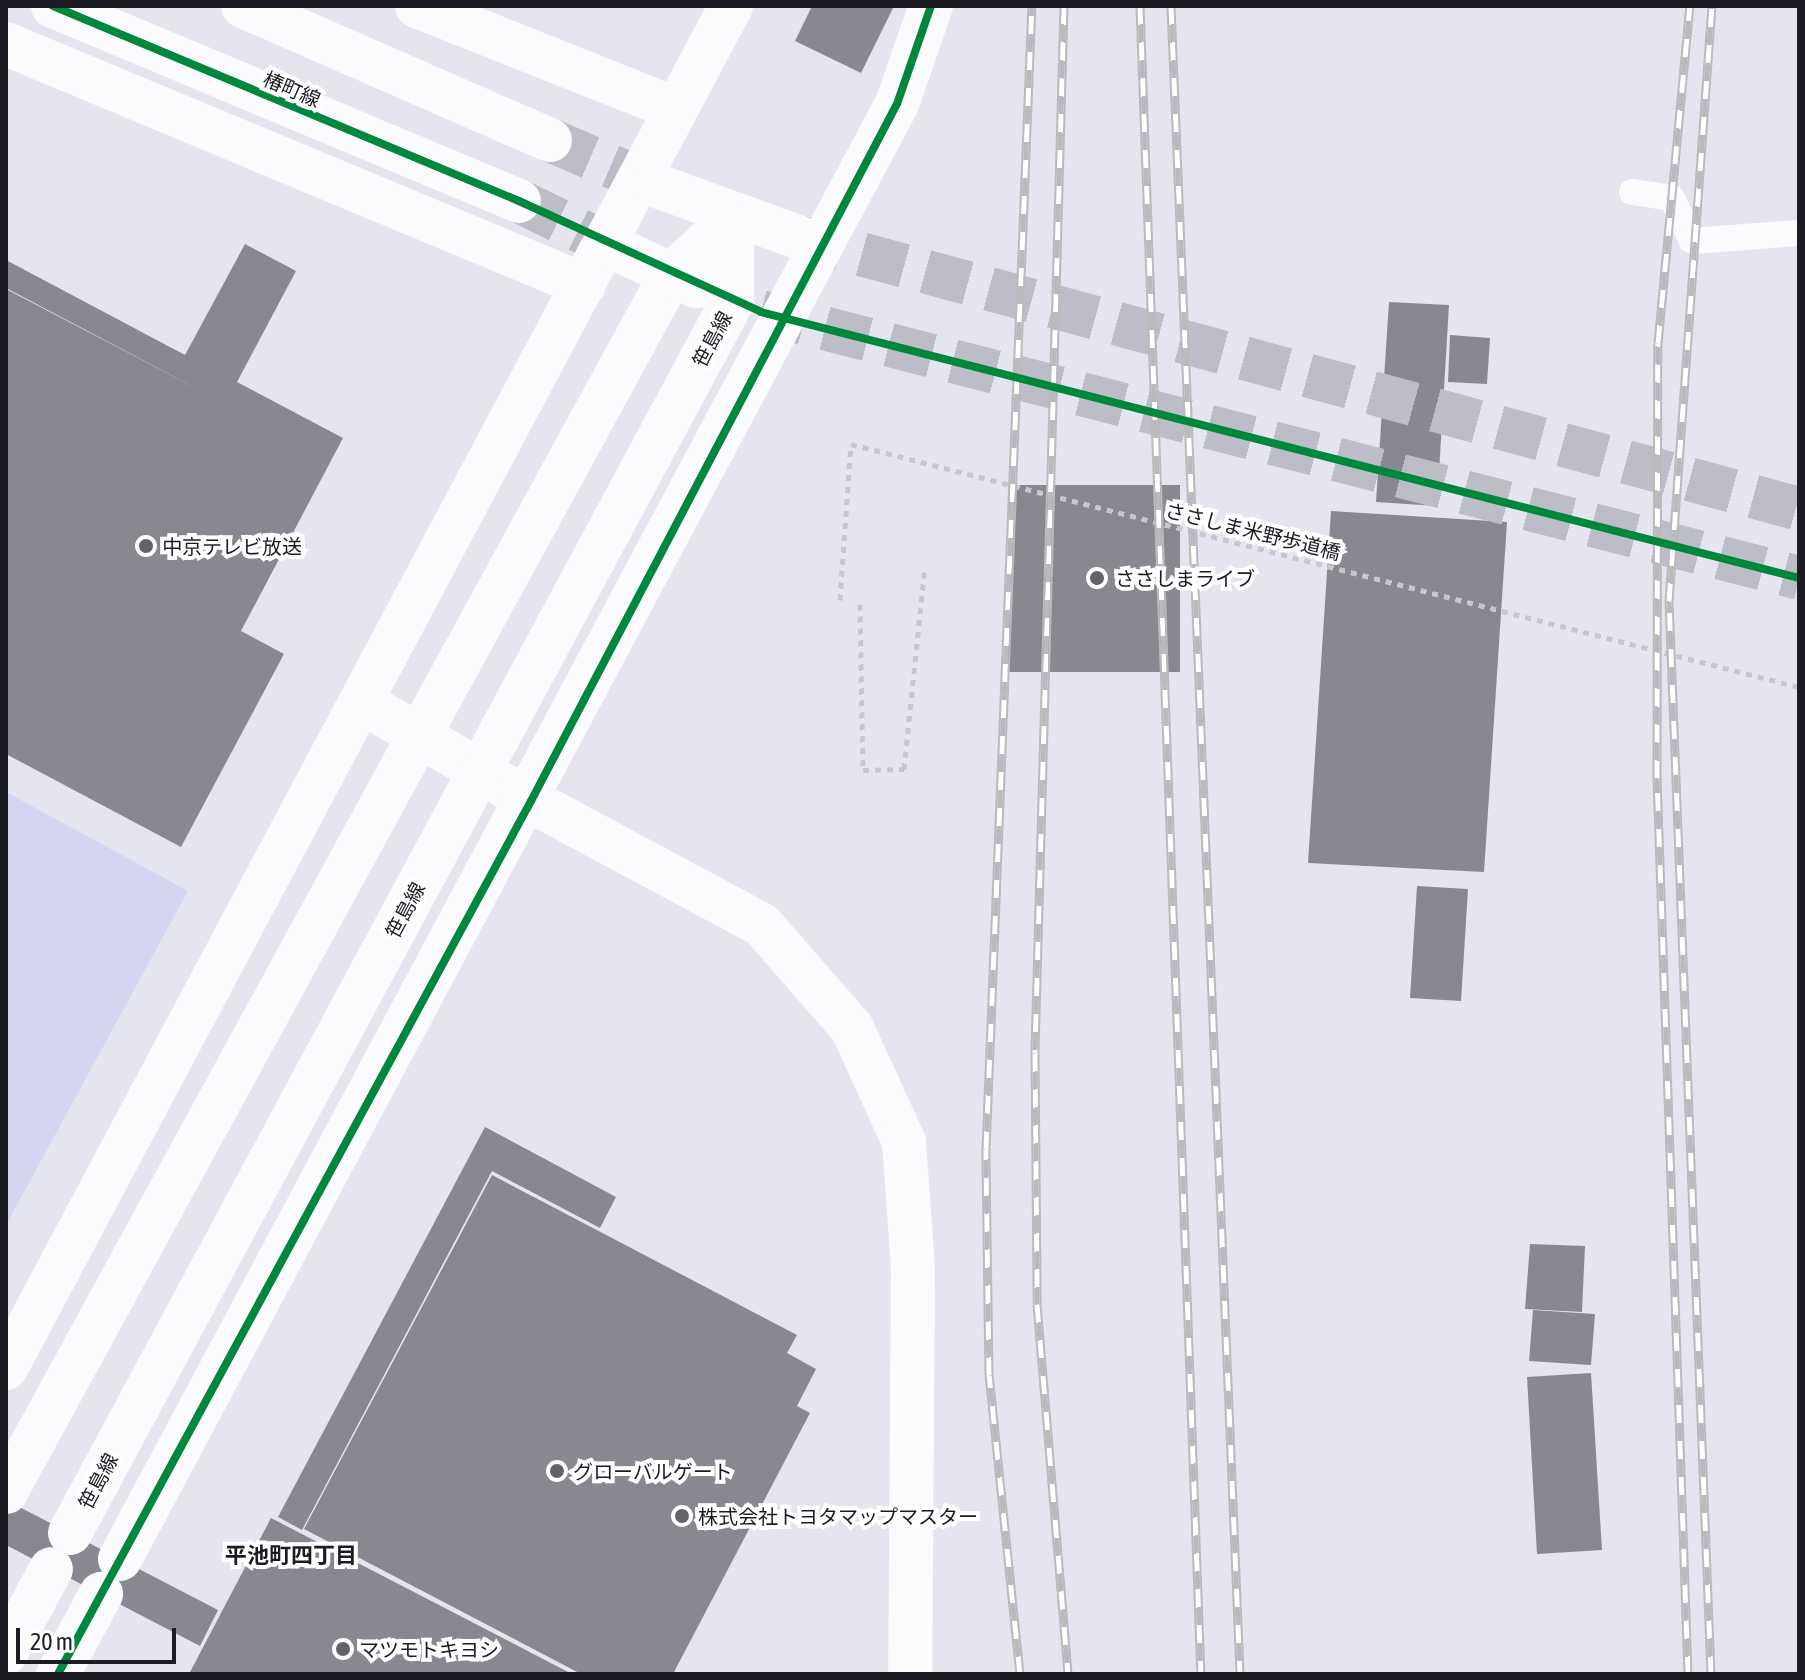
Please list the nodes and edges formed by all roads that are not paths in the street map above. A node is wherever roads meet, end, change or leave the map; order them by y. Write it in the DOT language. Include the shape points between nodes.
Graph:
graph roads {
  1 [pos="53,6"];
  2 [pos="243,6"];
  3 [pos="417,6"];
  4 [pos="731,6"];
  5 [pos="931,6"];
  6 [pos="6,44"];
  7 [pos="676,109"];
  8 [pos="550,140"];
  9 [pos="657,186"];
  10 [pos="1632,192"];
  11 [pos="519,201"];
  12 [pos="732,219"];
  13 [pos="1799,233"];
  14 [pos="798,237"];
  15 [pos="623,252"];
  16 [pos="671,275"];
  17 [pos="584,285"];
  18 [pos="747,307"];
  19 [pos="377,711"];
  20 [pos="519,794"];
  21 [pos="6,1368"];
  22 [pos="6,1492"];
  23 [pos="6,1653"];
  24 [pos="58,1674"];
  25 [pos="910,1674"];
  1 -- 11 [label="street, 椿町線"];
  2 -- 8 [label="street"];
  3 -- 7 [label="street"];
  4 -- 7 [label="street"];
  5 -- 20 [label="street" via="897,104"];
  6 -- 17 [label="street"];
  7 -- 17 [label="street"];
  9 -- 12 [label="street"];
  10 -- 13 [label="lane" via="1672,198 1692,241"];
  12 -- 14 [label="street"];
  12 -- 16 [label="street"];
  12 -- 18 [label="street, 笹島線"];
  15 -- 16 [label="street"];
  16 -- 18 [label="street"];
  16 -- 22 [label="street"];
  17 -- 19 [label="street"];
  18 -- 23 [label="street, 笹島線"];
  19 -- 20 [label="street"];
  19 -- 21 [label="street"];
  20 -- 24 [label="street"];
  20 -- 25 [label="street" via="762,925 852,1028 904,1142 913,1268"];
}
